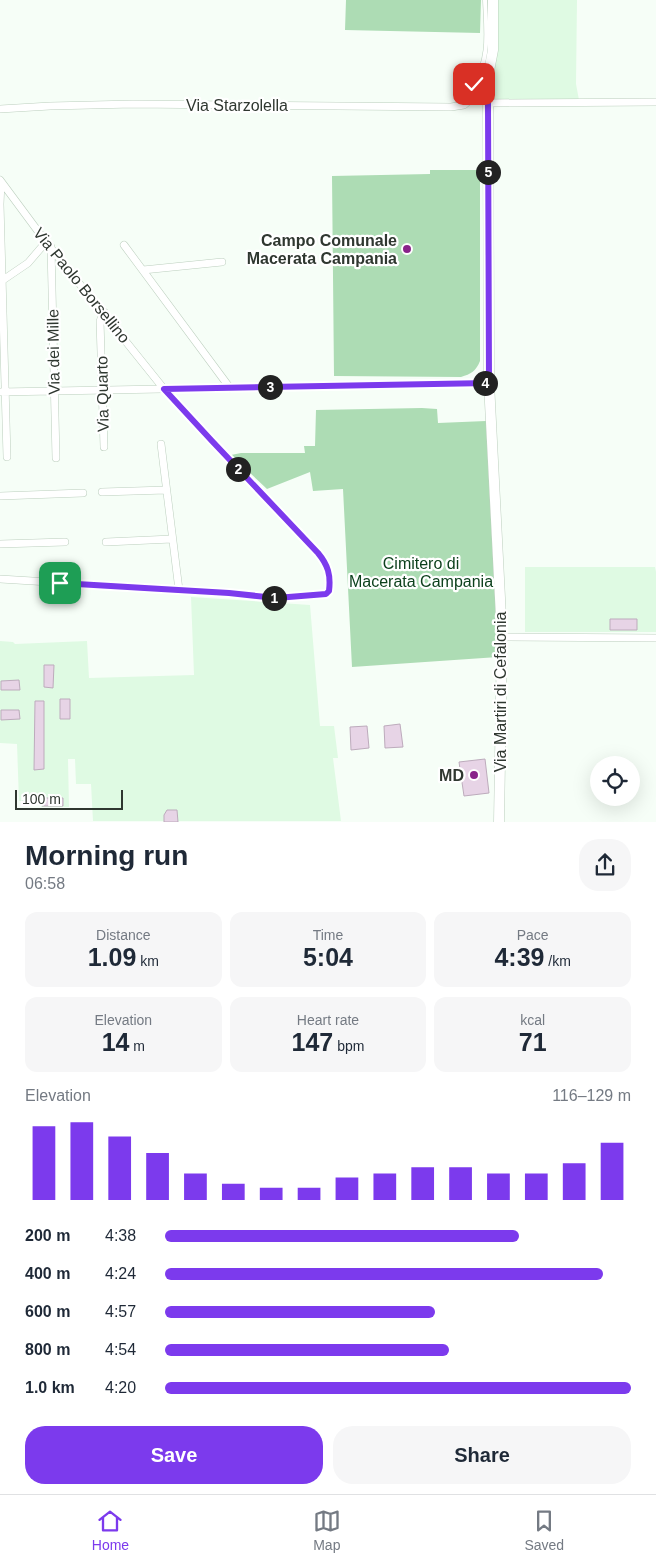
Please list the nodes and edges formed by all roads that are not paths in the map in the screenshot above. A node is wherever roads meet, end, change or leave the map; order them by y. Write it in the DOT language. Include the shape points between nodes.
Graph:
graph roads {
  1 [pos="485,0"];
  2 [pos="493,0"];
  3 [pos="488,76"];
  4 [pos="479,94"];
  5 [pos="656,102"];
  6 [pos="0,109"];
  7 [pos="1,181"];
  8 [pos="49,244"];
  9 [pos="124,245"];
  10 [pos="222,262"];
  11 [pos="143,270"];
  12 [pos="2,282"];
  13 [pos="104,312"];
  14 [pos="489,383"];
  15 [pos="230,388"];
  16 [pos="164,389"];
  17 [pos="102,390"];
  18 [pos="54,391"];
  19 [pos="3,392"];
  20 [pos="161,444"];
  21 [pos="104,447"];
  22 [pos="7,457"];
  23 [pos="56,458"];
  24 [pos="166,490"];
  25 [pos="102,492"];
  26 [pos="83,493"];
  27 [pos="0,496"];
  28 [pos="172,539"];
  29 [pos="65,542"];
  30 [pos="106,542"];
  31 [pos="0,544"];
  32 [pos="0,579"];
  33 [pos="179,590"];
  34 [pos="502,636"];
  35 [pos="656,638"];
  36 [pos="499,822"];
  1 -- 4 [label="lane" via="486,56"];
  2 -- 3 [label="street" via="493,50"];
  3 -- 4 [label="street"];
  3 -- 4 [label="street, Via Martiri di Cefalonia"];
  4 -- 5 [label="street"];
  4 -- 6 [label="street, Via Starzolella" via="464,105 451,107 133,104"];
  4 -- 14 [label="street, Via Martiri di Cefalonia"];
  7 -- 8 [label="street, Via Paolo Borsellino"];
  7 -- 12 [label="street"];
  8 -- 12 [label="street"];
  8 -- 13 [label="street, Via Paolo Borsellino"];
  8 -- 18 [label="street, Via dei Mille"];
  9 -- 11 [label="street"];
  10 -- 11 [label="street"];
  11 -- 15 [label="street"];
  12 -- 19 [label="street"];
  13 -- 16 [label="street, Via Paolo Borsellino"];
  13 -- 17 [label="street, Via Quarto" via="100,321"];
  14 -- 15 [label="street"];
  14 -- 34 [label="street, Via Martiri di Cefalonia"];
  15 -- 16 [label="street"];
  16 -- 17 [label="street"];
  16 -- 33 [label="street, Via Paolo Borsellino" via="318,553 329,569 330,582 326,594 276,598"];
  17 -- 18 [label="street"];
  17 -- 21 [label="street, Via Quarto"];
  18 -- 19 [label="street"];
  18 -- 23 [label="street, Via dei Mille"];
  19 -- 22 [label="street"];
  20 -- 24 [label="street"];
  24 -- 25 [label="street"];
  24 -- 28 [label="street"];
  26 -- 27 [label="street"];
  28 -- 30 [label="street"];
  28 -- 33 [label="street"];
  29 -- 31 [label="street"];
  32 -- 33 [label="street"];
  34 -- 35 [label="street"];
  34 -- 36 [label="street, Via Martiri di Cefalonia"];
}
